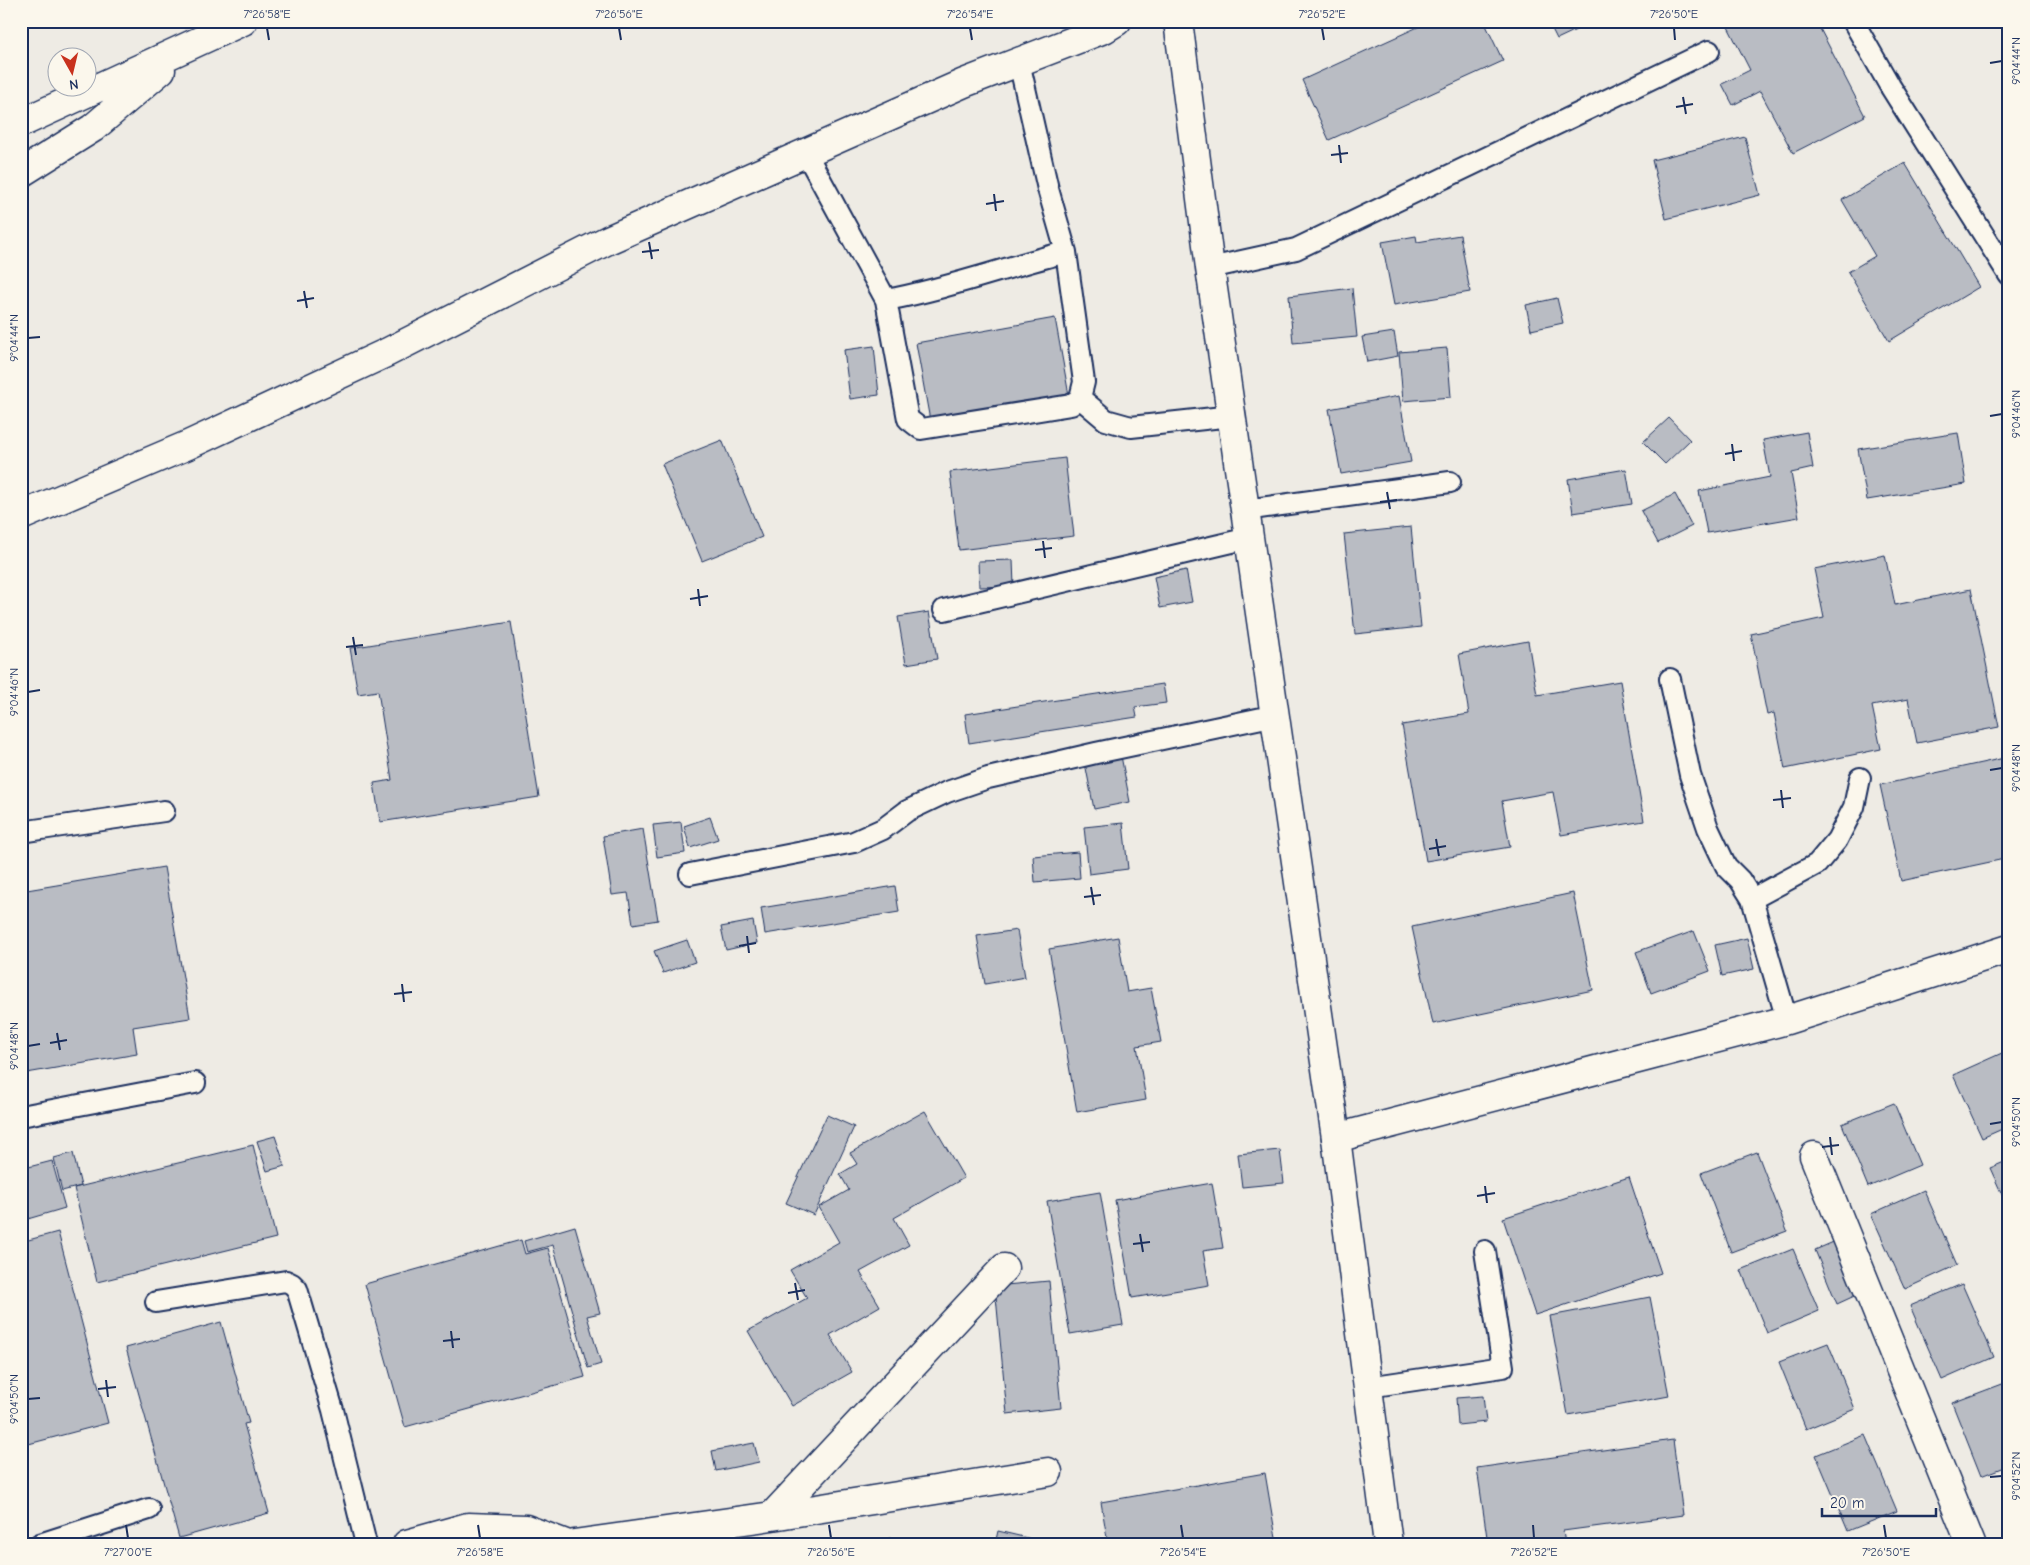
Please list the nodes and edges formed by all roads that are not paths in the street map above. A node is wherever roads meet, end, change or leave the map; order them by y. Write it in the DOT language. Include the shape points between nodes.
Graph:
graph roads {
  1 [pos="244,21"];
  2 [pos="1117,21"];
  3 [pos="1178,21"];
  4 [pos="1853,21"];
  5 [pos="184,50"];
  6 [pos="1709,50"];
  7 [pos="1019,62"];
  8 [pos="21,123"];
  9 [pos="806,153"];
  10 [pos="21,173"];
  11 [pos="1066,252"];
  12 [pos="1210,268"];
  13 [pos="2009,275"];
  14 [pos="886,300"];
  15 [pos="1080,398"];
  16 [pos="1232,416"];
  17 [pos="1450,482"];
  18 [pos="1246,510"];
  19 [pos="21,516"];
  20 [pos="1249,538"];
  21 [pos="944,610"];
  22 [pos="1670,679"];
  23 [pos="1276,715"];
  24 [pos="1860,778"];
  25 [pos="164,811"];
  26 [pos="21,832"];
  27 [pos="690,874"];
  28 [pos="1752,899"];
  29 [pos="2009,949"];
  30 [pos="1787,1020"];
  31 [pos="195,1083"];
  32 [pos="21,1116"];
  33 [pos="1336,1138"];
  34 [pos="1814,1156"];
  35 [pos="1485,1252"];
  36 [pos="1004,1268"];
  37 [pos="156,1302"];
  38 [pos="1368,1387"];
  39 [pos="1048,1472"];
  40 [pos="149,1509"];
  41 [pos="772,1516"];
  42 [pos="40,1544"];
  43 [pos="366,1544"];
  44 [pos="408,1544"];
  45 [pos="566,1544"];
  46 [pos="574,1544"];
  47 [pos="1388,1544"];
  48 [pos="1970,1544"];
  1 -- 5 [label="main road"];
  2 -- 7 [label="main road"];
  3 -- 12 [label="main road"];
  4 -- 13 [label="lane"];
  5 -- 8 [label="main road"];
  5 -- 10 [label="main road" via="93,128"];
  6 -- 12 [label="lane" via="1296,249"];
  7 -- 9 [label="main road"];
  7 -- 11 [label="lane"];
  9 -- 14 [label="lane"];
  9 -- 19 [label="main road" via="608,240 388,352 197,441"];
  11 -- 14 [label="lane"];
  11 -- 15 [label="lane" via="1084,382"];
  12 -- 16 [label="main road"];
  14 -- 15 [label="lane" via="908,419 921,429 1071,405"];
  15 -- 16 [label="lane" via="1106,420 1131,427"];
  16 -- 18 [label="main road"];
  17 -- 18 [label="lane"];
  18 -- 20 [label="main road"];
  20 -- 21 [label="lane"];
  20 -- 23 [label="main road"];
  22 -- 28 [label="lane" via="1690,775 1708,828 1726,866"];
  23 -- 27 [label="lane" via="988,778 947,792 907,811 883,829 854,842"];
  23 -- 33 [label="main road"];
  24 -- 28 [label="lane" via="1854,808 1837,840 1817,864"];
  25 -- 26 [label="lane"];
  28 -- 30 [label="lane"];
  29 -- 30 [label="main road"];
  30 -- 33 [label="main road"];
  31 -- 32 [label="lane"];
  33 -- 38 [label="main road"];
  34 -- 48 [label="main road"];
  35 -- 38 [label="lane" via="1503,1367"];
  36 -- 41 [label="main road"];
  37 -- 43 [label="lane" via="286,1281 297,1289 333,1410"];
  38 -- 47 [label="main road"];
  39 -- 41 [label="main road"];
  40 -- 42 [label="lane"];
  41 -- 46 [label="main road"];
  44 -- 45 [label="main road" via="468,1527 526,1529"];
}
